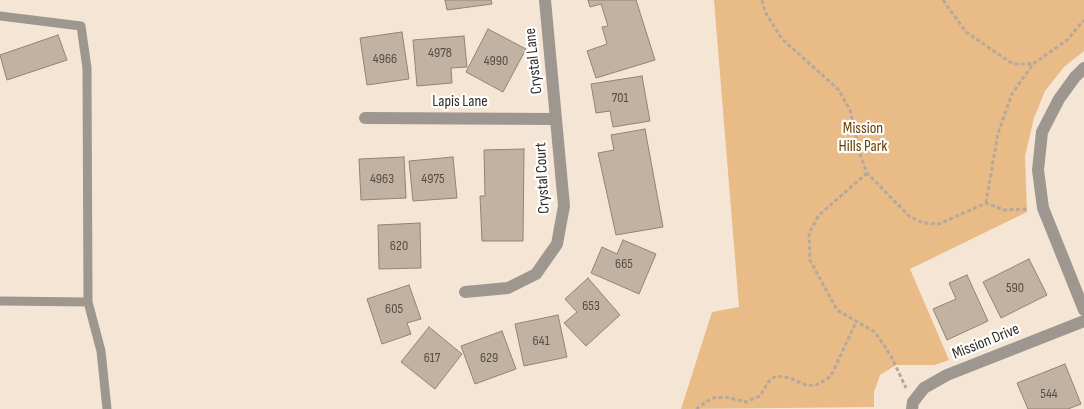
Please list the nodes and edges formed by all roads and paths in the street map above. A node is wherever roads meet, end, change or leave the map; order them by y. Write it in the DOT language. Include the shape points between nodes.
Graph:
graph roads {
  1 [pos="545,0"];
  2 [pos="762,0"];
  3 [pos="944,0"];
  4 [pos="0,16"];
  5 [pos="1084,20"];
  6 [pos="1033,64"];
  7 [pos="1084,68"];
  8 [pos="365,118"];
  9 [pos="556,119"];
  10 [pos="867,173"];
  11 [pos="986,203"];
  12 [pos="1043,208"];
  13 [pos="465,292"];
  14 [pos="0,301"];
  15 [pos="88,302"];
  16 [pos="1084,310"];
  17 [pos="1084,321"];
  18 [pos="856,322"];
  19 [pos="913,406"];
  20 [pos="107,409"];
  21 [pos="696,409"];
  1 -- 9 [label="street, Crystal Lane"];
  2 -- 10 [label="path" via="765,12 782,39 838,88 850,110"];
  3 -- 6 [label="path" via="966,32 1013,64"];
  4 -- 15 [label="lane" via="81,26 87,68"];
  5 -- 6 [label="path" via="1067,40"];
  6 -- 11 [label="path" via="1012,94 998,133"];
  7 -- 12 [label="street" via="1059,99 1042,132 1038,170"];
  8 -- 9 [label="street, Lapis Lane"];
  9 -- 13 [label="street, Crystal Court" via="564,206 557,244 536,274 508,288"];
  10 -- 11 [label="path" via="909,216 924,223 939,224"];
  10 -- 18 [label="path" via="818,216 809,233 810,260 837,310"];
  11 -- 12 [label="path" via="1004,210"];
  12 -- 16 [label="street"];
  14 -- 15 [label="lane"];
  15 -- 20 [label="lane" via="101,351"];
  17 -- 19 [label="street, Mission Drive" via="947,375 924,388"];
  18 -- 19 [label="path" via="875,332 891,356"];
  18 -- 21 [label="path" via="831,376 819,384 808,386 776,376 760,396 746,402 725,397 712,398"];
}
